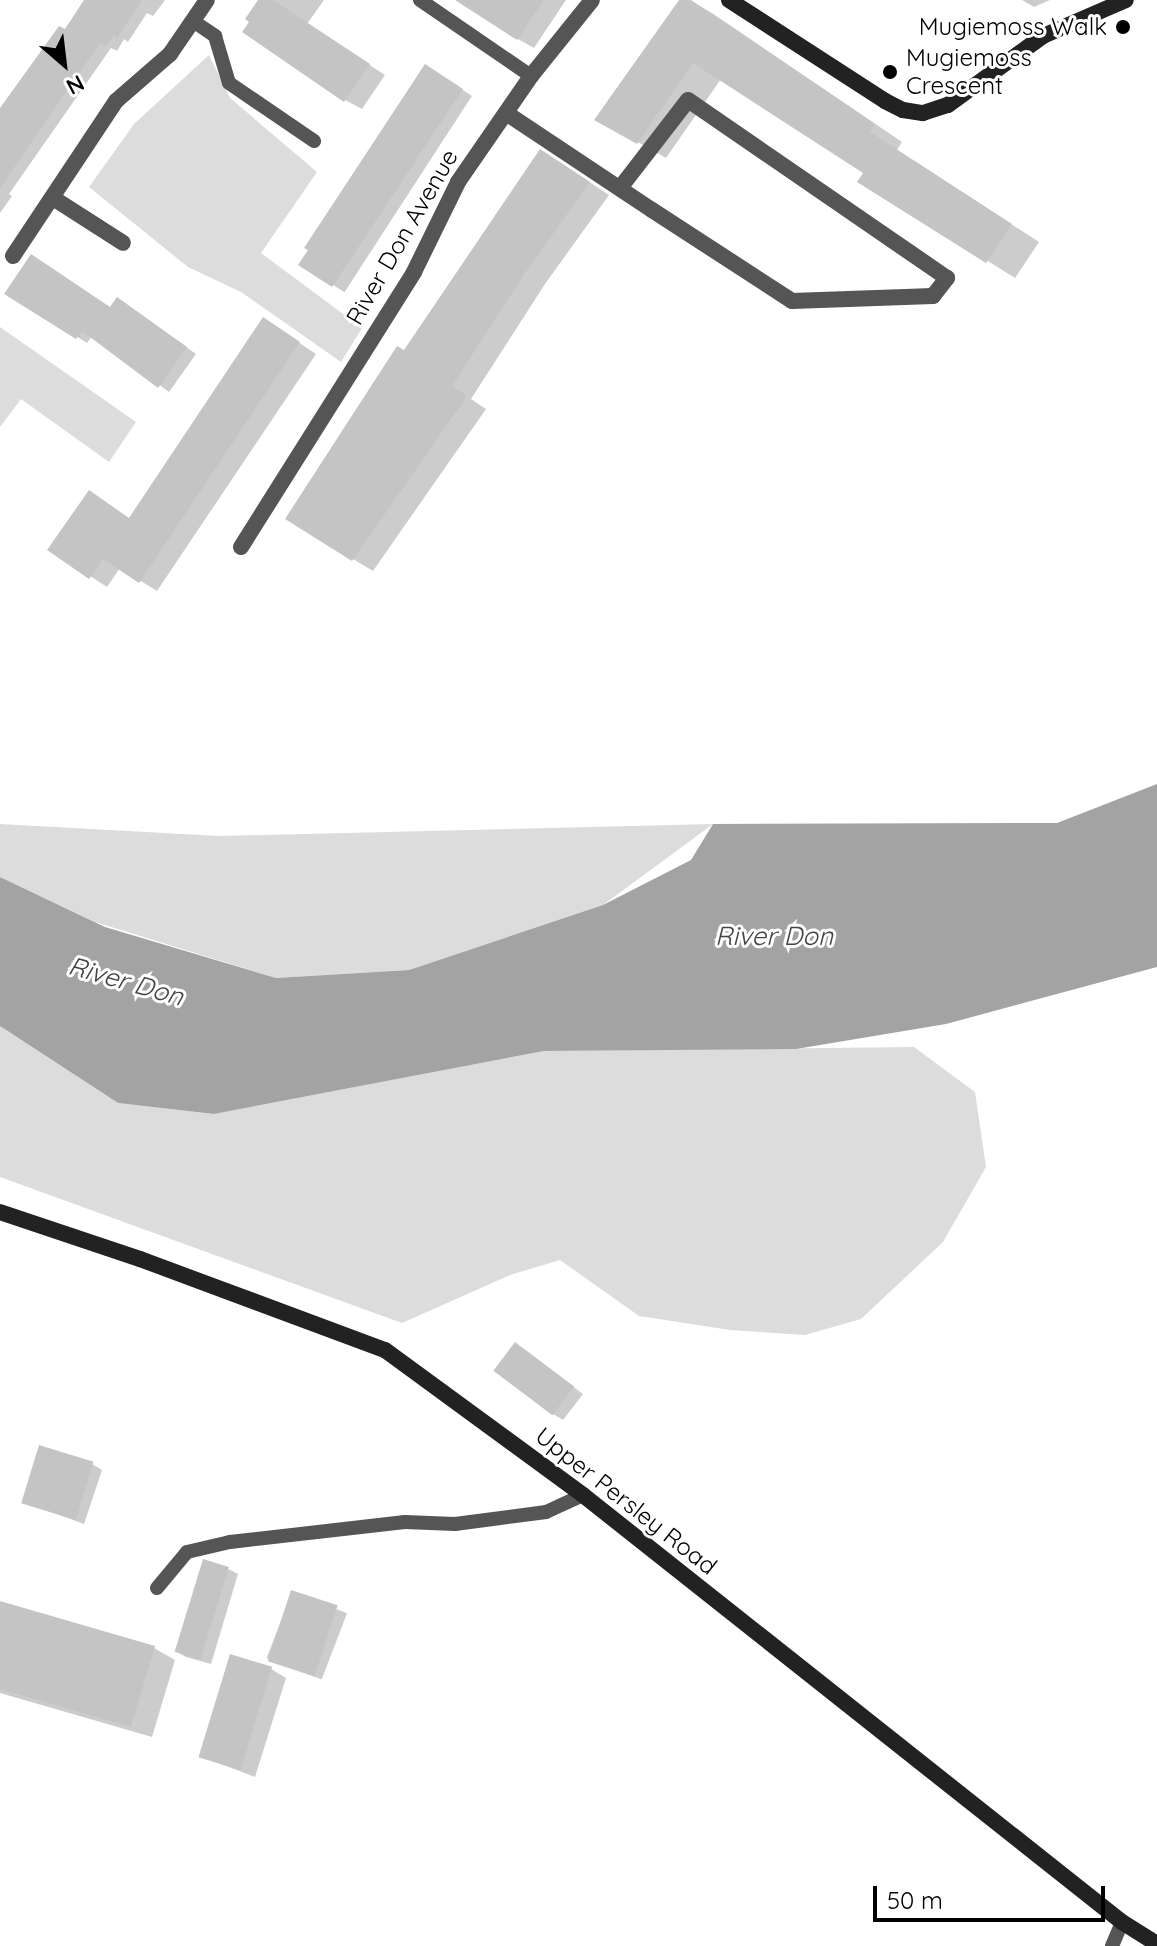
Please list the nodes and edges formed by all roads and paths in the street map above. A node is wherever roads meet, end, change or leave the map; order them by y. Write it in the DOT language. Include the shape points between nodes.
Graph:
graph roads {
  1 [pos="207,0"];
  2 [pos="420,0"];
  3 [pos="592,0"];
  4 [pos="729,0"];
  5 [pos="1126,0"];
  6 [pos="193,21"];
  7 [pos="531,76"];
  8 [pos="506,113"];
  9 [pos="314,141"];
  10 [pos="620,188"];
  11 [pos="53,198"];
  12 [pos="123,243"];
  13 [pos="13,256"];
  14 [pos="241,547"];
  15 [pos="0,1212"];
  16 [pos="583,1495"];
  17 [pos="157,1588"];
  18 [pos="1122,1922"];
  19 [pos="1157,1944"];
  20 [pos="1112,1946"];
  1 -- 6 [label="street"];
  2 -- 7 [label="lane"];
  3 -- 7 [label="street, River Don Avenue"];
  4 -- 5 [label="street" via="885,101 923,113 948,105 1043,36"];
  6 -- 9 [label="lane" via="215,36 229,83"];
  6 -- 11 [label="street" via="170,54 116,101"];
  7 -- 8 [label="street, River Don Avenue"];
  8 -- 10 [label="street"];
  8 -- 14 [label="street, River Don Avenue" via="458,182 414,272"];
  10 -- 10 [label="street" via="792,301 933,296 947,278 688,100"];
  11 -- 12 [label="street"];
  11 -- 13 [label="street"];
  15 -- 16 [label="street, Upper Persley Road" via="385,1350"];
  16 -- 17 [label="lane" via="546,1512 230,1542 187,1552"];
  16 -- 18 [label="street, Upper Persley Road"];
  18 -- 19 [label="street, Upper Persley Road"];
  18 -- 20 [label="lane"];
}
